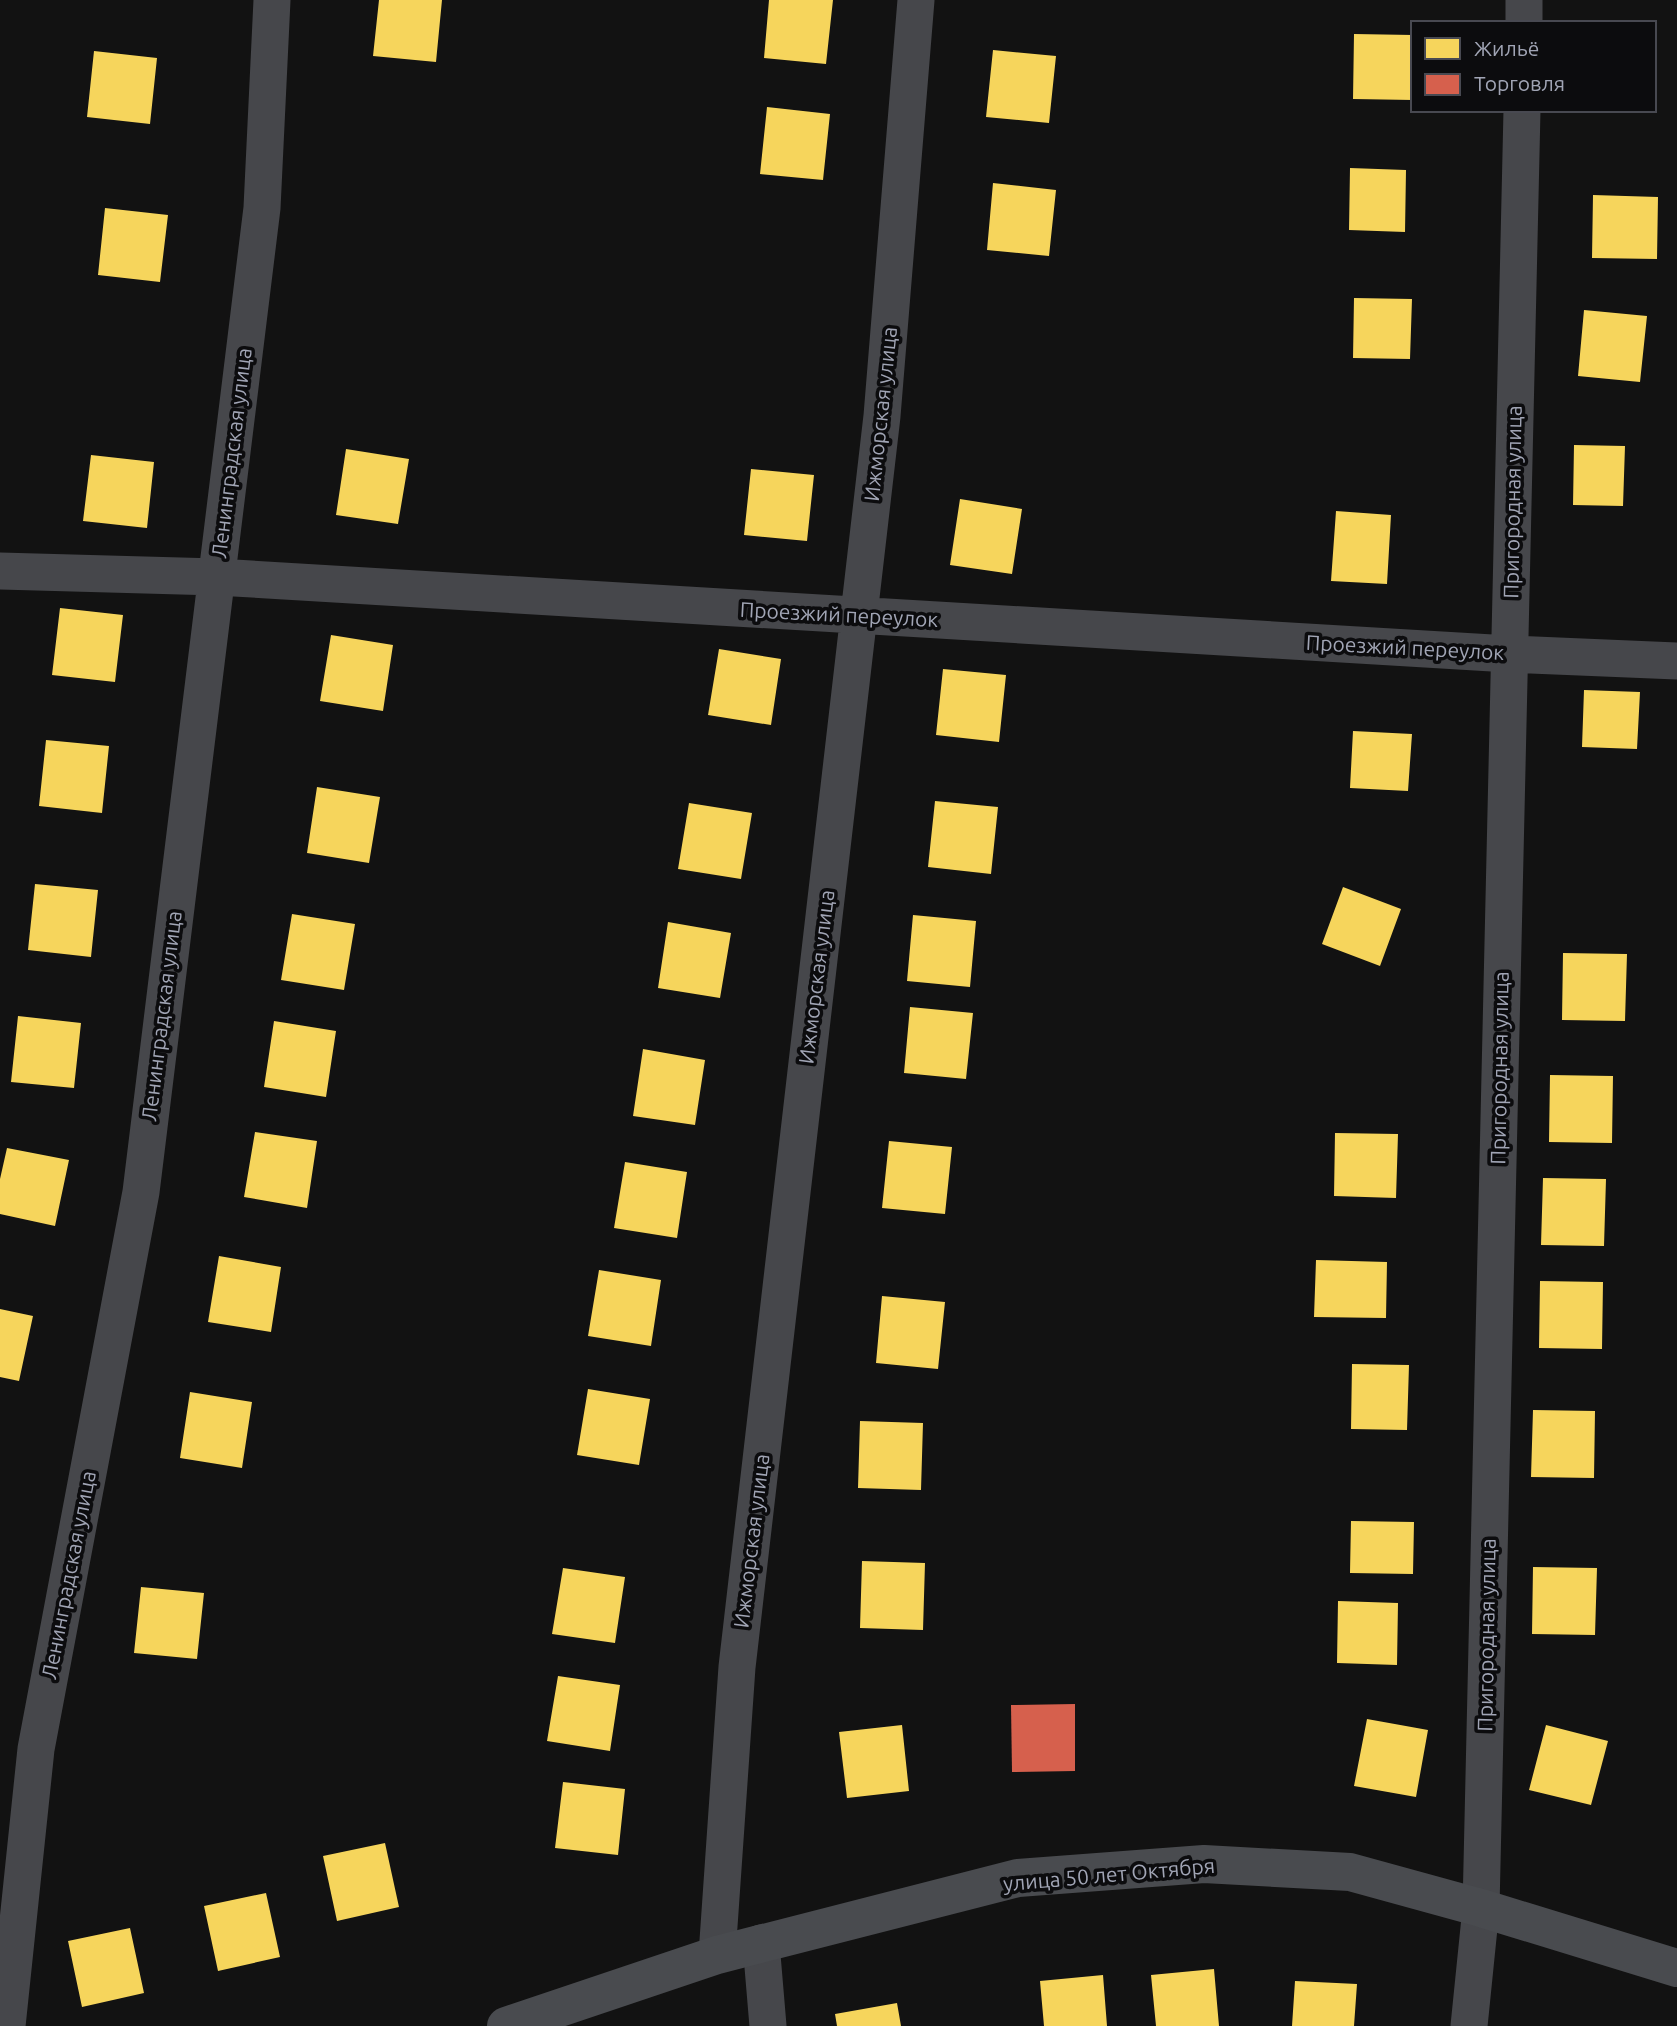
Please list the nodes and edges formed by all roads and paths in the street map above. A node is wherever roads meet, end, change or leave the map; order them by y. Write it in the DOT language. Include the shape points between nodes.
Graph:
graph roads {
  1 [pos="272,0"];
  2 [pos="916,0"];
  3 [pos="1524,0"];
  4 [pos="1524,21"];
  5 [pos="1522,112"];
  6 [pos="0,571"];
  7 [pos="217,577"];
  8 [pos="859,616"];
  9 [pos="1510,654"];
  10 [pos="1677,661"];
  11 [pos="1481,1908"];
  12 [pos="761,1943"];
  13 [pos="717,1955"];
  14 [pos="1677,1968"];
  15 [pos="7,2026"];
  16 [pos="506,2026"];
  17 [pos="768,2026"];
  18 [pos="1469,2026"];
  1 -- 7 [label="street, Ленинградская улица" via="262,208"];
  2 -- 8 [label="street, Ижморская улица" via="882,416"];
  3 -- 4 [label="street"];
  5 -- 9 [label="street, Пригородная улица"];
  6 -- 7 [label="street, Проезжий переулок"];
  7 -- 8 [label="street, Проезжий переулок"];
  7 -- 15 [label="street, Ленинградская улица" via="141,1192 36,1749"];
  8 -- 9 [label="street, Проезжий переулок"];
  8 -- 13 [label="street, Ижморская улица" via="737,1667"];
  9 -- 10 [label="street, Проезжий переулок"];
  9 -- 11 [label="street, Пригородная улица"];
  11 -- 12 [label="main road, улица 50 лет Октября" via="1350,1872 1204,1864 1018,1878"];
  11 -- 14 [label="main road, улица 50 лет Октября"];
  11 -- 18 [label="street, Пригородная улица"];
  12 -- 13 [label="main road, улица 50 лет Октября"];
  12 -- 17 [label="street"];
  13 -- 16 [label="main road, улица 50 лет Октября"];
}
